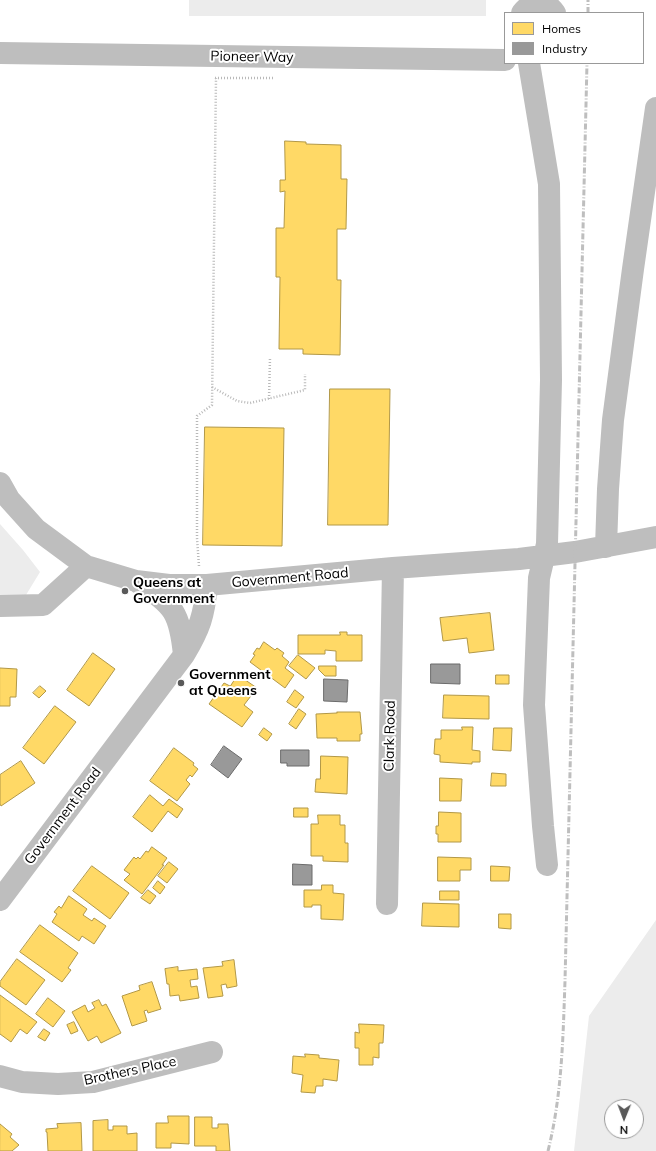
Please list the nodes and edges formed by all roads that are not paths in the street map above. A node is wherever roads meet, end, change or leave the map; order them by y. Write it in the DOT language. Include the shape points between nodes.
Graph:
graph roads {
  1 [pos="522,7"];
  2 [pos="554,12"];
  3 [pos="0,53"];
  4 [pos="504,60"];
  5 [pos="529,64"];
  6 [pos="656,108"];
  7 [pos="0,483"];
  8 [pos="656,537"];
  9 [pos="606,547"];
  10 [pos="544,556"];
  11 [pos="86,566"];
  12 [pos="393,568"];
  13 [pos="206,575"];
  14 [pos="136,581"];
  15 [pos="0,606"];
  16 [pos="184,655"];
  17 [pos="548,865"];
  18 [pos="0,900"];
  19 [pos="387,904"];
  20 [pos="212,1052"];
  21 [pos="0,1076"];
  1 -- 2 [label="street" via="540,3"];
  3 -- 4 [label="street, Pioneer Way"];
  5 -- 10 [label="street" via="549,184 551,380 547,544"];
  6 -- 9 [label="street" via="613,420"];
  7 -- 11 [label="street" via="9,499 36,529"];
  8 -- 9 [label="street, Government Road"];
  9 -- 10 [label="street, Government Road"];
  10 -- 12 [label="street, Government Road"];
  10 -- 17 [label="street" via="538,578 534,705"];
  11 -- 14 [label="street"];
  11 -- 15 [label="street" via="44,605"];
  12 -- 13 [label="street, Government Road"];
  12 -- 19 [label="street, Clark Road"];
  13 -- 14 [label="street" via="169,585"];
  13 -- 16 [label="street, Government Road" via="203,617 197,634"];
  14 -- 16 [label="street" via="159,595 175,613 182,632"];
  16 -- 18 [label="street, Government Road"];
  20 -- 21 [label="street, Brothers Place" via="93,1082 22,1082"];
}
